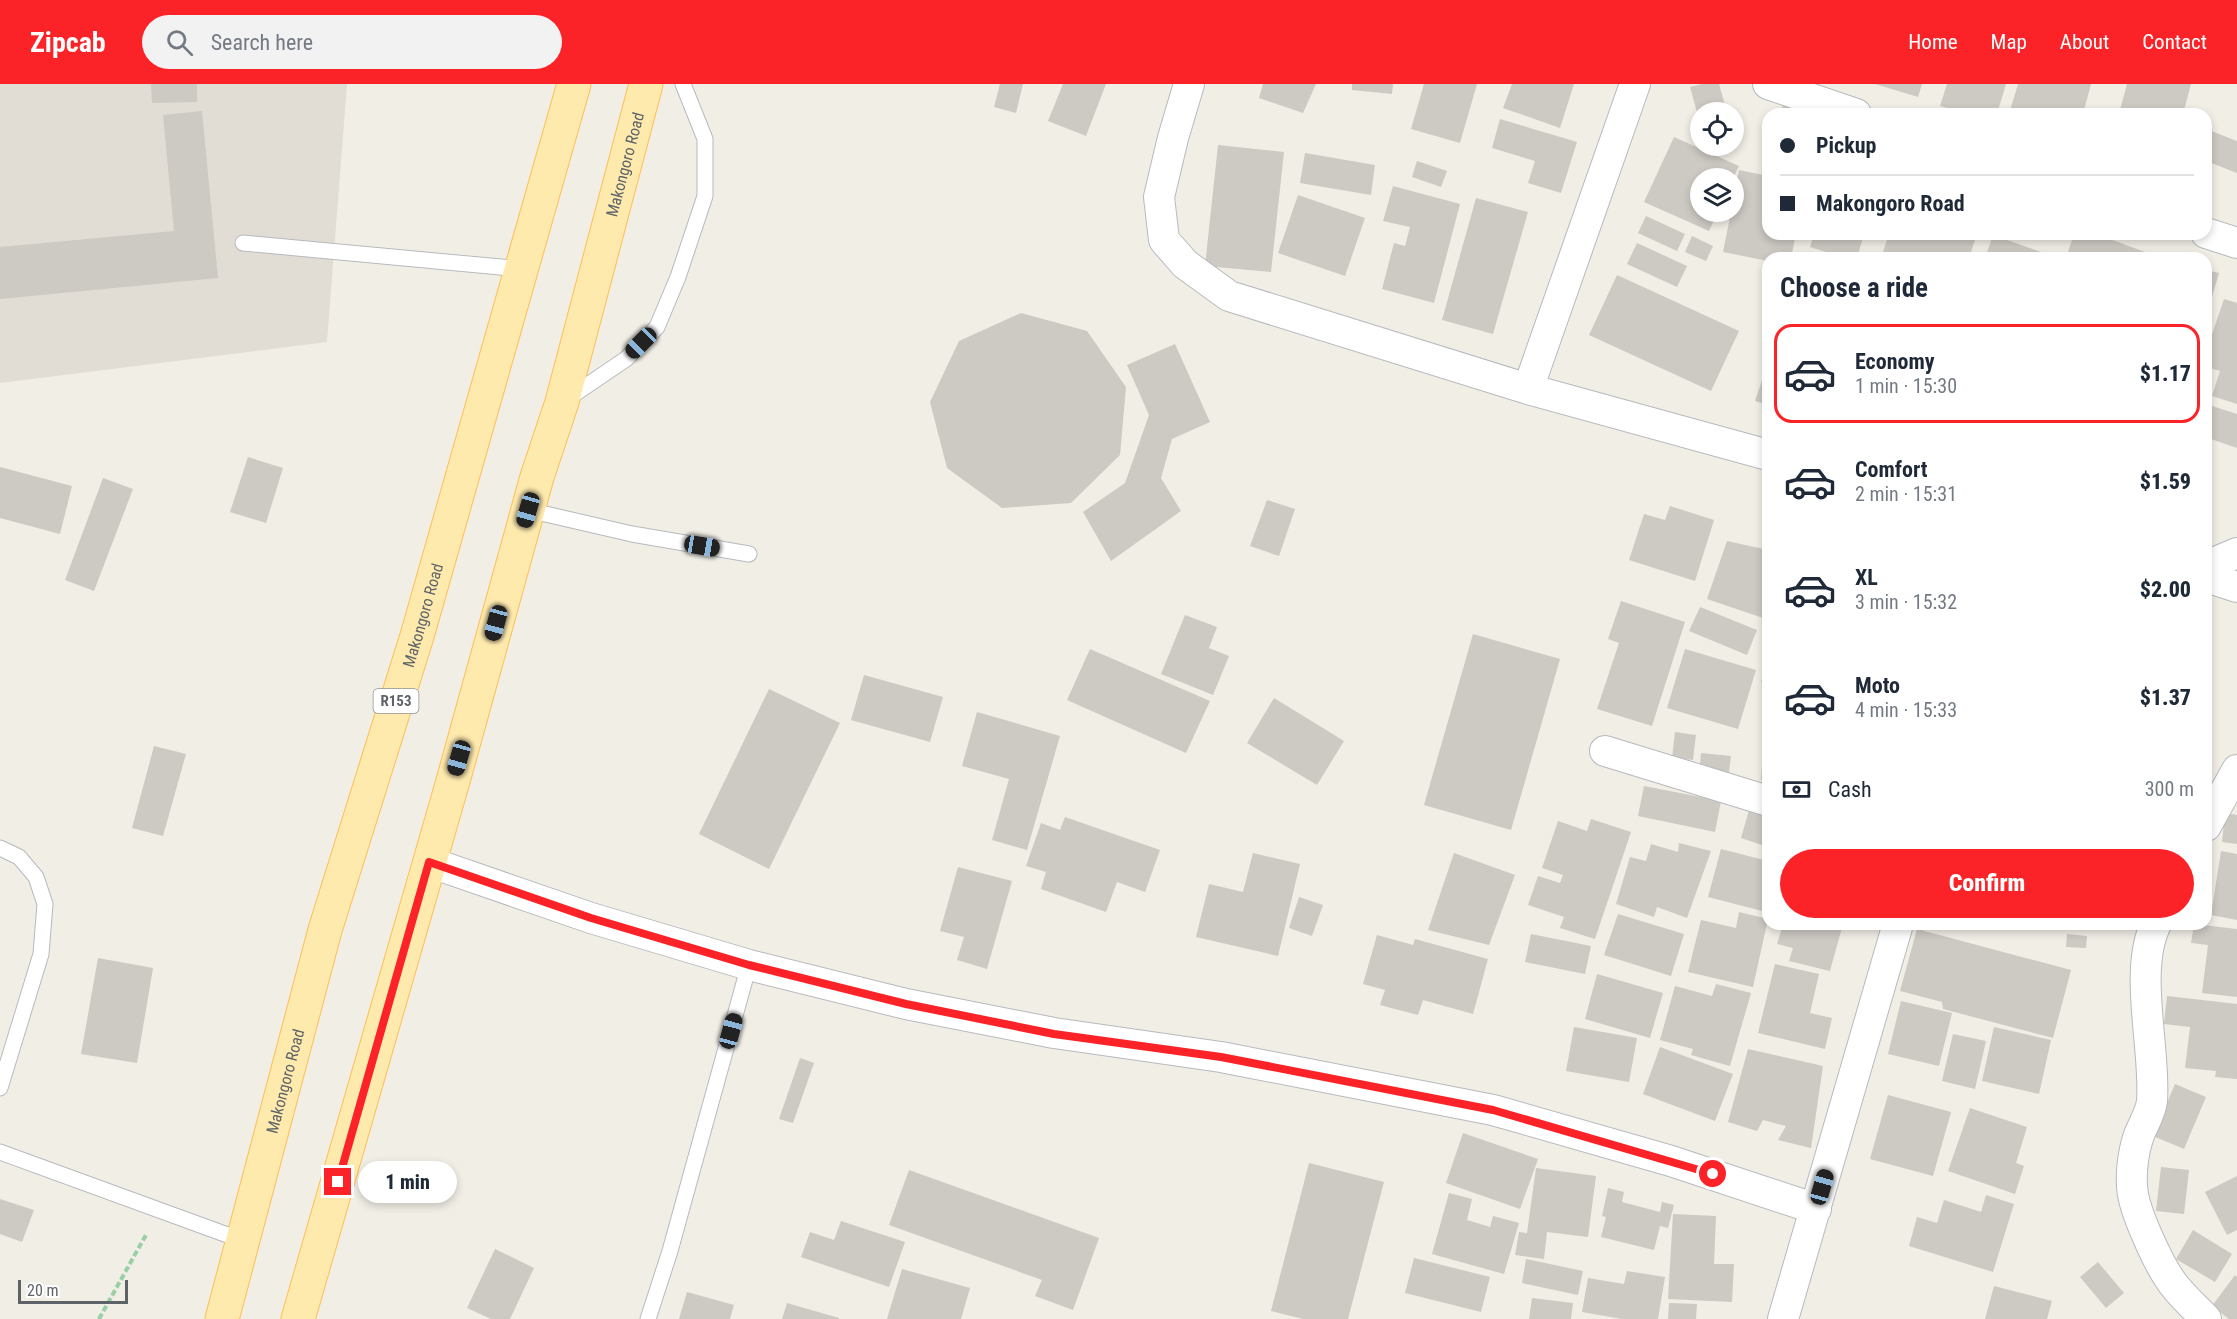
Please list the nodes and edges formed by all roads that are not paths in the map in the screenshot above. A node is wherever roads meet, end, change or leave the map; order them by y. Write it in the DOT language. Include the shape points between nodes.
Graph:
graph roads {
  1 [pos="574,84"];
  2 [pos="646,84"];
  3 [pos="683,84"];
  4 [pos="1189,84"];
  5 [pos="1635,84"];
  6 [pos="1768,84"];
  7 [pos="1838,108"];
  8 [pos="2212,235"];
  9 [pos="243,243"];
  10 [pos="2237,243"];
  11 [pos="522,269"];
  12 [pos="1528,389"];
  13 [pos="562,402"];
  14 [pos="1762,454"];
  15 [pos="528,510"];
  16 [pos="2237,553"];
  17 [pos="749,554"];
  18 [pos="2212,563"];
  19 [pos="2212,579"];
  20 [pos="2237,587"];
  21 [pos="1605,751"];
  22 [pos="2237,770"];
  23 [pos="1762,799"];
  24 [pos="2212,815"];
  25 [pos="0,848"];
  26 [pos="429,862"];
  27 [pos="1896,930"];
  28 [pos="2153,930"];
  29 [pos="749,965"];
  30 [pos="0,1088"];
  31 [pos="0,1152"];
  32 [pos="1816,1209"];
  33 [pos="244,1241"];
  34 [pos="222,1319"];
  35 [pos="298,1319"];
  36 [pos="648,1319"];
  37 [pos="1783,1319"];
  38 [pos="2206,1319"];
  1 -- 11 [label="main road, Makongoro Road / R153"];
  2 -- 13 [label="main road, Makongoro Road"];
  3 -- 13 [label="lane" via="705,139 705,196 678,277 657,327 626,358"];
  4 -- 12 [label="street" via="1159,197 1164,240 1185,264 1229,296"];
  5 -- 12 [label="street"];
  6 -- 7 [label="street"];
  8 -- 10 [label="street"];
  9 -- 11 [label="lane"];
  11 -- 33 [label="main road, Makongoro Road / R153" via="417,636 325,930"];
  12 -- 14 [label="street"];
  13 -- 15 [label="main road, Makongoro Road"];
  15 -- 17 [label="lane" via="632,534"];
  15 -- 26 [label="main road, Makongoro Road"];
  16 -- 18 [label="street"];
  19 -- 20 [label="street"];
  21 -- 23 [label="street"];
  22 -- 24 [label="street"];
  25 -- 30 [label="lane" via="19,856 36,877 45,904 41,954"];
  26 -- 29 [label="street" via="591,918"];
  26 -- 35 [label="main road, Makongoro Road"];
  27 -- 32 [label="street"];
  28 -- 38 [label="street" via="2146,966 2151,1104 2138,1139 2134,1202 2169,1279"];
  29 -- 32 [label="street" via="906,1004 1054,1034 1221,1057 1493,1110 1671,1161"];
  29 -- 36 [label="lane"];
  31 -- 33 [label="lane"];
  32 -- 37 [label="street"];
  33 -- 34 [label="main road, Makongoro Road / R153"];
}
